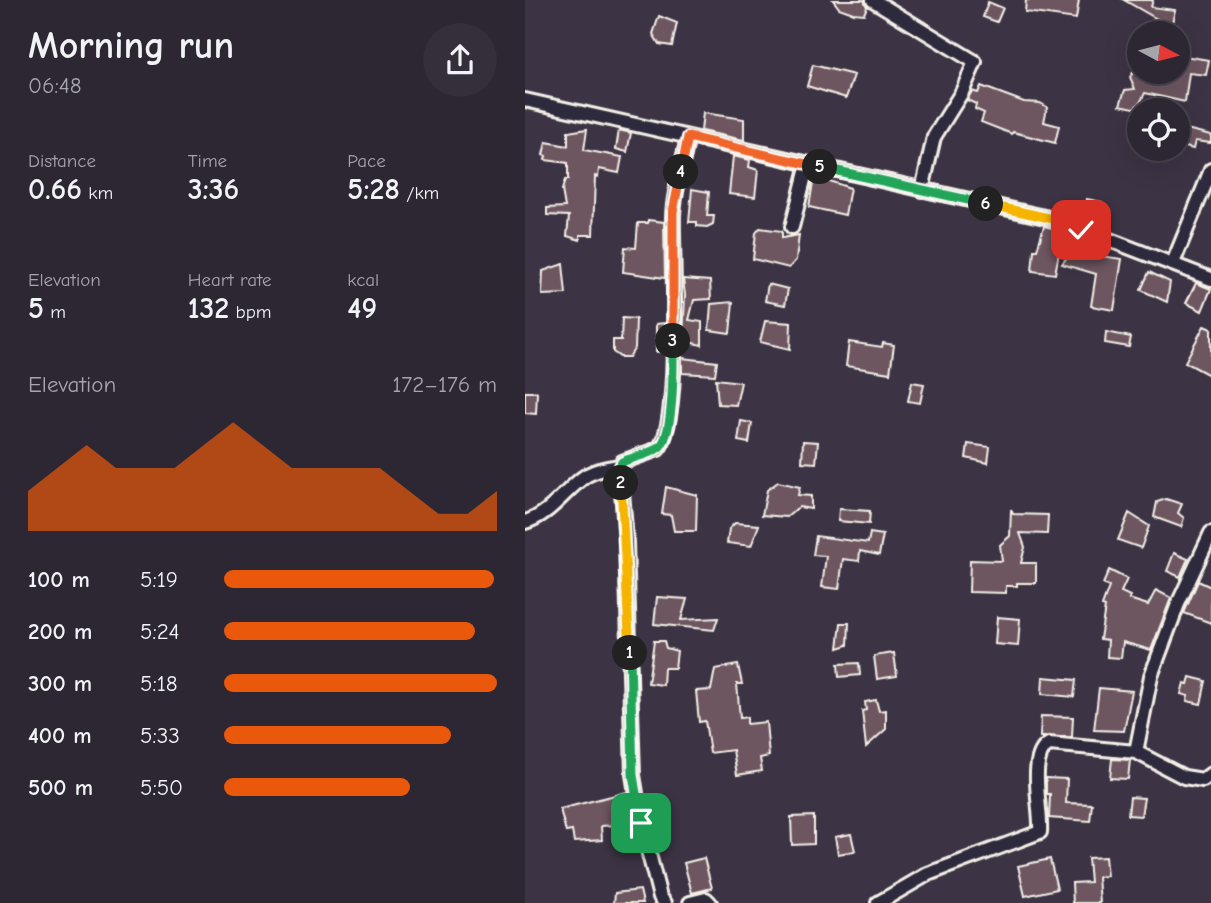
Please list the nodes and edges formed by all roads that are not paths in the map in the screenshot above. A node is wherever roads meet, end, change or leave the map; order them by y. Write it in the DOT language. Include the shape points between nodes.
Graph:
graph roads {
  1 [pos="873,0"];
  2 [pos="525,100"];
  3 [pos="688,137"];
  4 [pos="808,164"];
  5 [pos="1211,170"];
  6 [pos="922,190"];
  7 [pos="792,227"];
  8 [pos="1173,263"];
  9 [pos="1211,279"];
  10 [pos="620,466"];
  11 [pos="525,522"];
  12 [pos="1211,533"];
  13 [pos="1136,752"];
  14 [pos="1211,774"];
  15 [pos="665,903"];
  16 [pos="690,903"];
  17 [pos="710,903"];
  18 [pos="878,903"];
  1 -- 6 [label="street" via="975,62 963,92 934,137"];
  2 -- 3 [label="street"];
  3 -- 4 [label="street"];
  3 -- 10 [label="street" via="673,212 672,391 666,431 658,449"];
  4 -- 6 [label="street"];
  4 -- 7 [label="street"];
  5 -- 8 [label="street"];
  6 -- 8 [label="street" via="1058,220"];
  8 -- 9 [label="street"];
  10 -- 11 [label="street" via="585,476 561,499"];
  10 -- 15 [label="street" via="633,775 641,823"];
  12 -- 13 [label="street" via="1151,676"];
  13 -- 14 [label="street" via="1184,777 1203,780"];
  13 -- 18 [label="street" via="1049,744 1038,761 1040,832 928,874"];
  16 -- 17 [label="street" via="706,899"];
}
